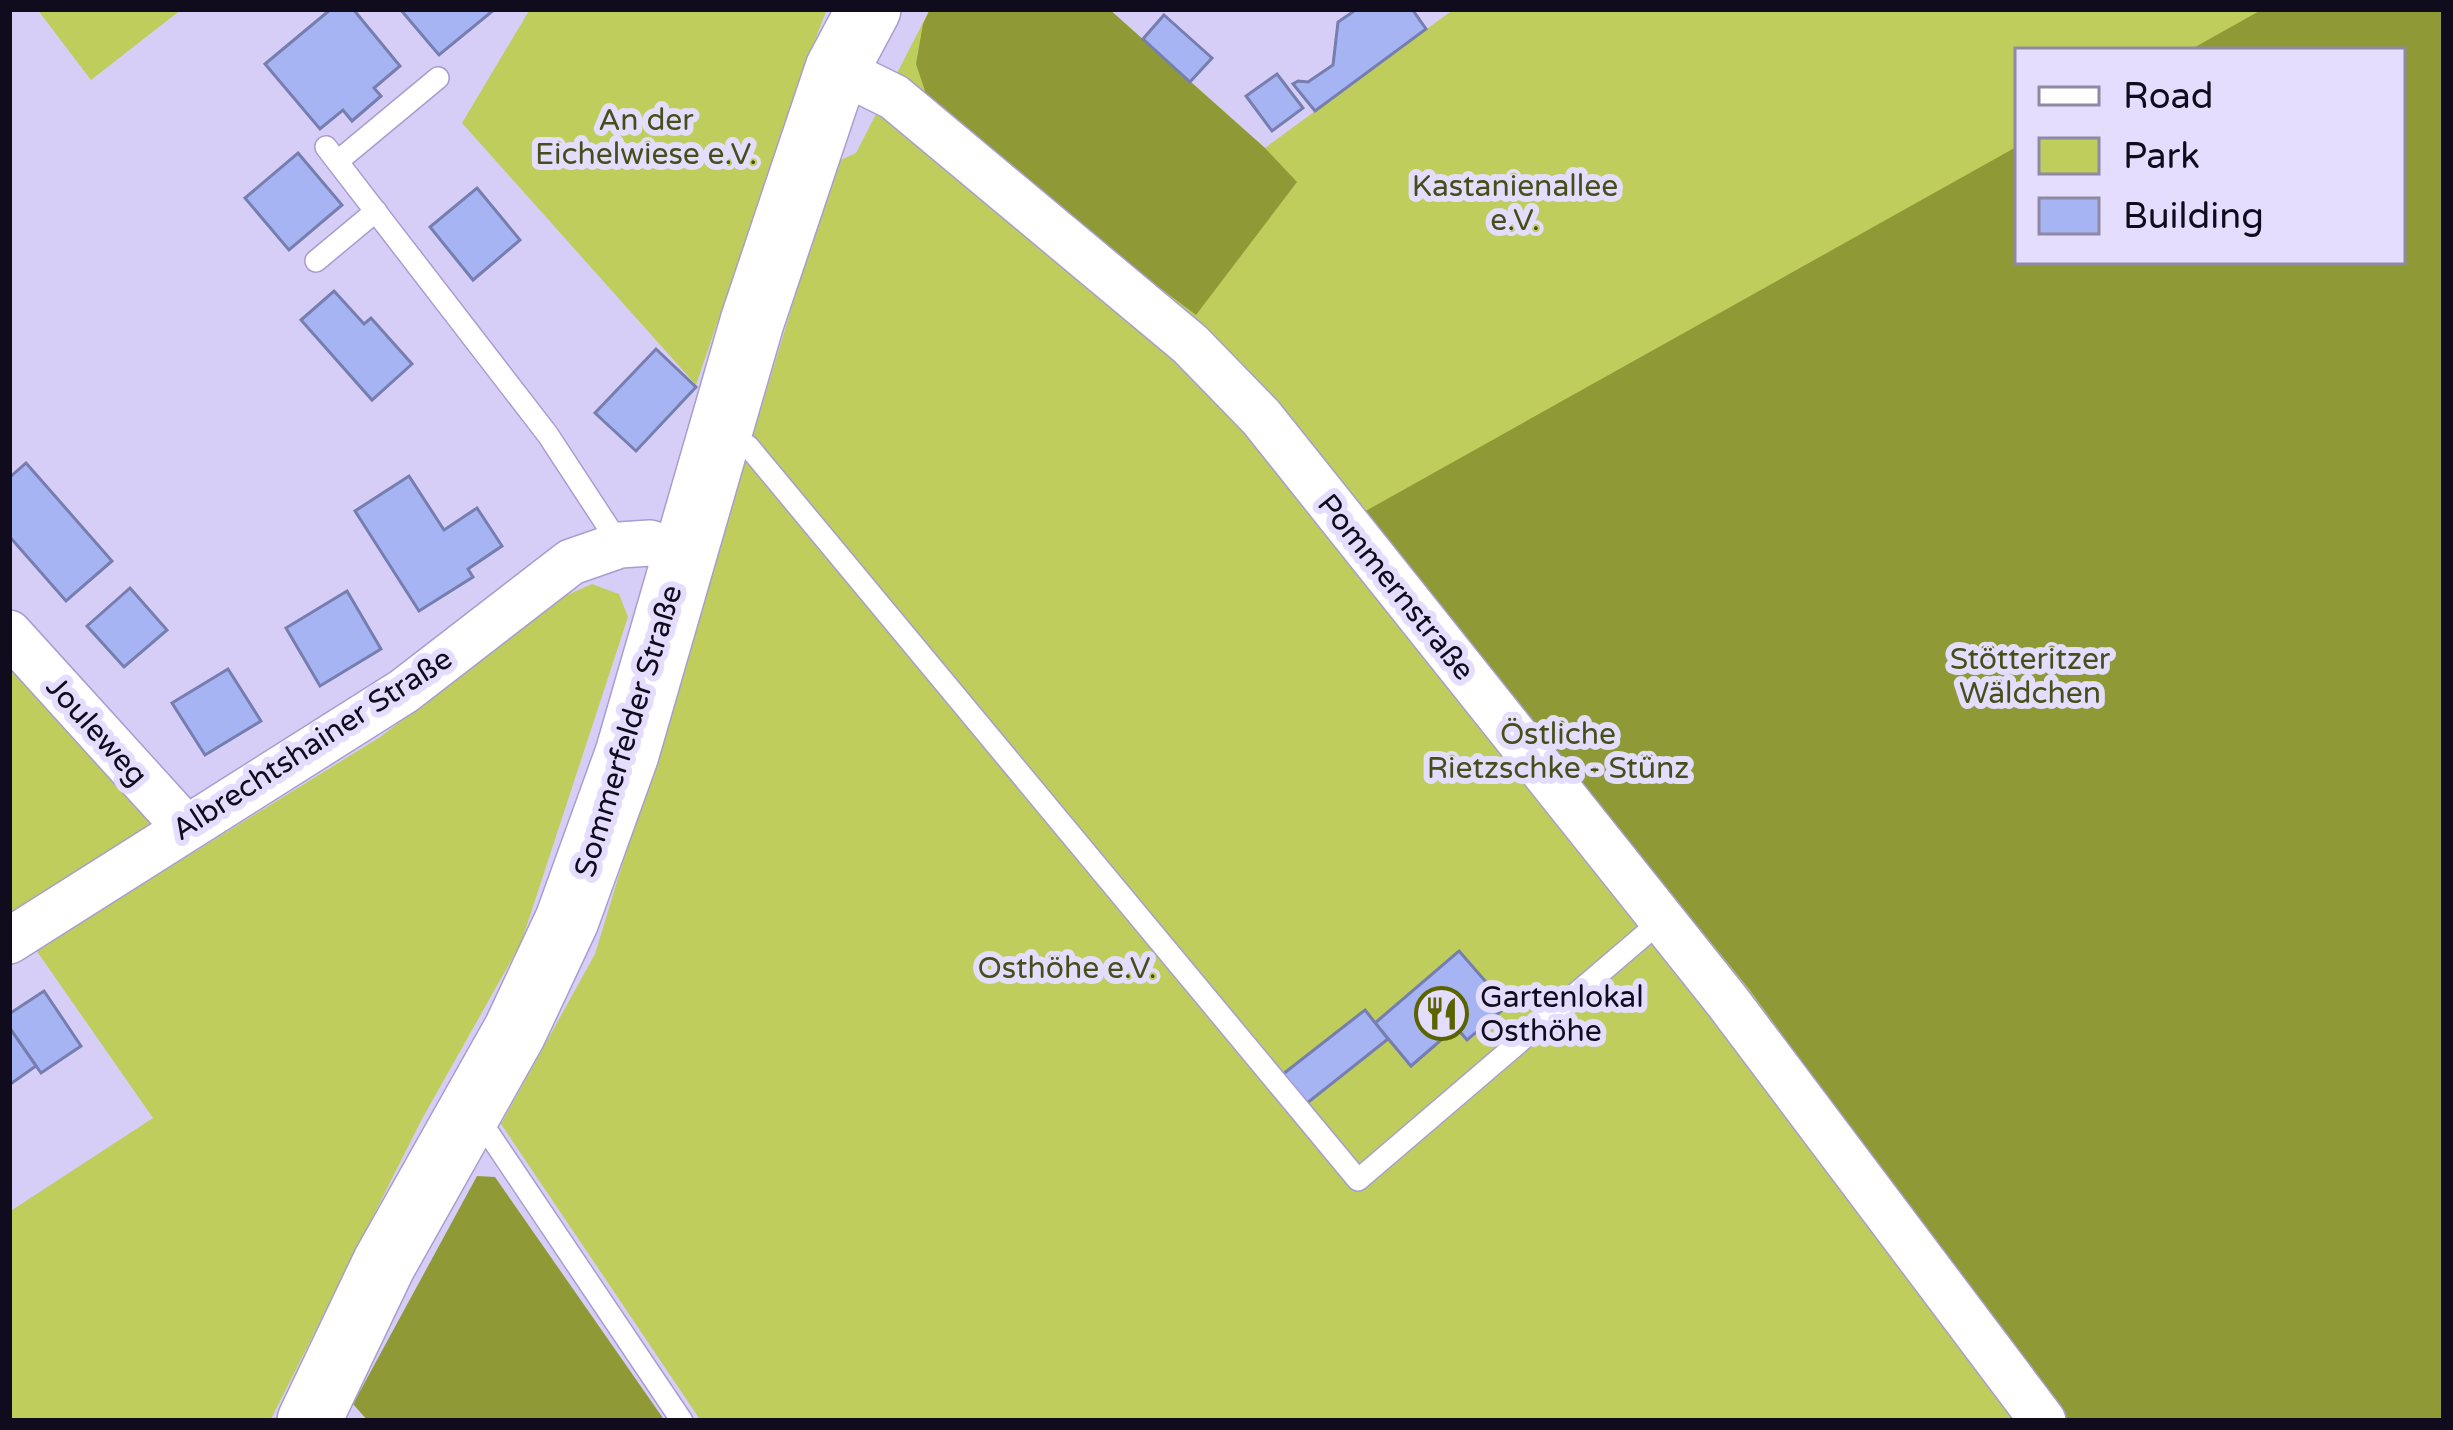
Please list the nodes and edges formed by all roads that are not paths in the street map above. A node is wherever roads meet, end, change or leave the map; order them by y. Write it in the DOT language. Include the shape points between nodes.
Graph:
graph roads {
  1 [pos="869,9"];
  2 [pos="837,69"];
  3 [pos="437,78"];
  4 [pos="376,211"];
  5 [pos="316,261"];
  6 [pos="748,446"];
  7 [pos="620,545"];
  8 [pos="684,554"];
  9 [pos="9,633"];
  10 [pos="185,827"];
  11 [pos="1662,920"];
  12 [pos="9,941"];
  13 [pos="473,1110"];
  14 [pos="309,1421"];
  15 [pos="682,1421"];
  16 [pos="2043,1421"];
  1 -- 2 [label="main road, Sommerfelder Straße"];
  2 -- 8 [label="main road, Sommerfelder Straße"];
  2 -- 11 [label="street, Pommernstraße" via="894,97 1190,344 1261,417"];
  3 -- 4 [label="lane" via="332,154"];
  4 -- 5 [label="lane"];
  4 -- 7 [label="lane" via="548,435"];
  6 -- 11 [label="lane" via="1358,1180"];
  7 -- 8 [label="street, Albrechtshainer Straße"];
  7 -- 10 [label="street, Albrechtshainer Straße" via="571,562 404,692"];
  8 -- 13 [label="main road, Sommerfelder Straße" via="627,754 568,920"];
  9 -- 10 [label="street, Jouleweg"];
  10 -- 12 [label="street, Albrechtshainer Straße"];
  11 -- 16 [label="street, Pommernstraße"];
  13 -- 14 [label="main road, Sommerfelder Straße" via="384,1264"];
  13 -- 15 [label="lane"];
}
